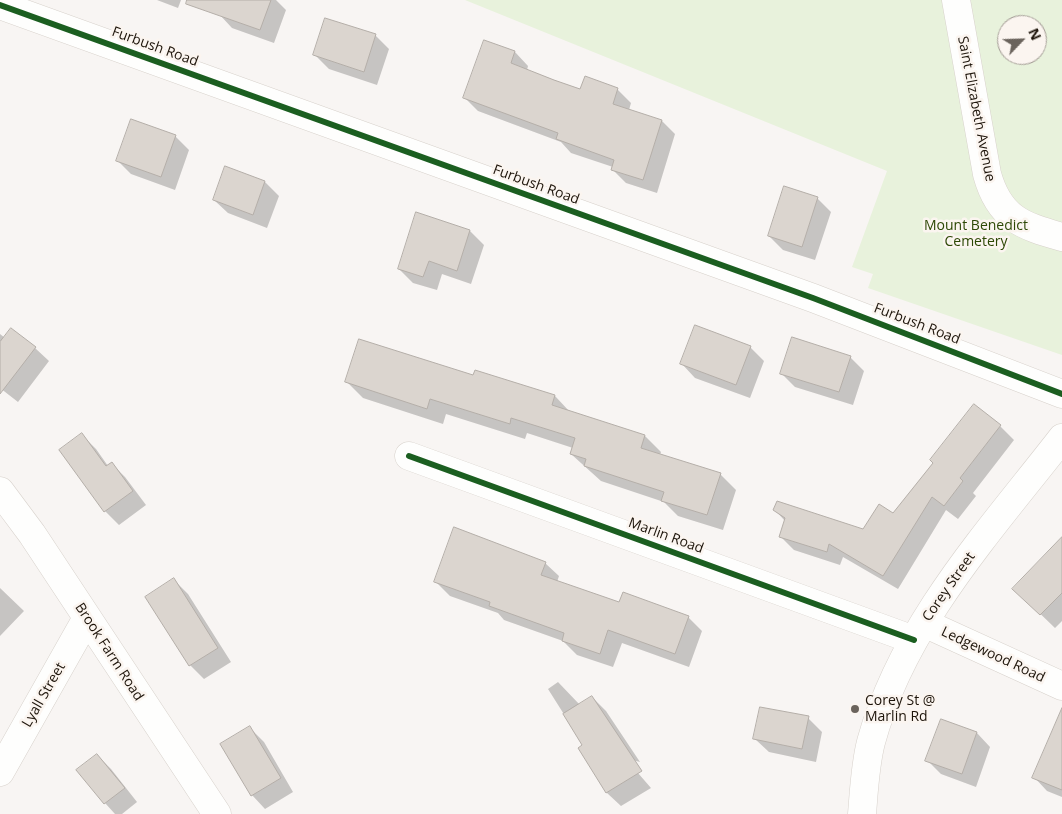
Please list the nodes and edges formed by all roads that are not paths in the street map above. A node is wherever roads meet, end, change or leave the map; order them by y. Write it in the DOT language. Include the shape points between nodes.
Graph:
graph roads {
  1 [pos="956,0"];
  2 [pos="0,5"];
  3 [pos="1062,237"];
  4 [pos="1062,394"];
  5 [pos="1062,438"];
  6 [pos="409,456"];
  7 [pos="0,491"];
  8 [pos="87,618"];
  9 [pos="919,632"];
  10 [pos="1062,686"];
  11 [pos="0,772"];
  12 [pos="217,814"];
  13 [pos="862,814"];
  1 -- 3 [label="street, Saint Elizabeth Avenue" via="990,188 1010,216 1022,224"];
  2 -- 4 [label="street, Furbush Road" via="814,298"];
  5 -- 9 [label="street, Corey Street" via="958,572"];
  6 -- 9 [label="street, Marlin Road"];
  7 -- 8 [label="street, Brook Farm Road"];
  8 -- 11 [label="street, Lyall Street"];
  8 -- 12 [label="street, Brook Farm Road"];
  9 -- 10 [label="street, Ledgewood Road"];
  9 -- 13 [label="street, Corey Street" via="888,692 870,745"];
}
